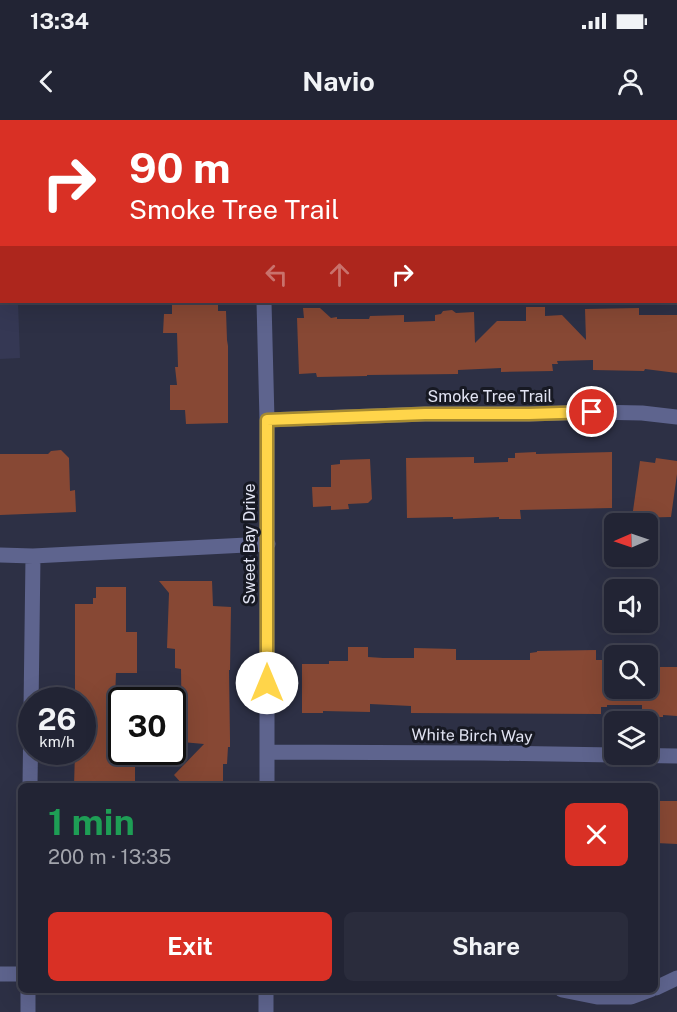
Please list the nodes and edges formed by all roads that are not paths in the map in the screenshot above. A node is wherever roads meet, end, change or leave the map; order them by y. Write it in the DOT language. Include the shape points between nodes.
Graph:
graph roads {
  1 [pos="0,191"];
  2 [pos="0,215"];
  3 [pos="0,222"];
  4 [pos="264,303"];
  5 [pos="677,417"];
  6 [pos="267,420"];
  7 [pos="268,544"];
  8 [pos="0,555"];
  9 [pos="33,555"];
  10 [pos="267,752"];
  11 [pos="677,756"];
  12 [pos="30,783"];
  13 [pos="267,783"];
  14 [pos="0,974"];
  15 [pos="18,974"];
  16 [pos="677,978"];
  17 [pos="658,987"];
  18 [pos="28,993"];
  19 [pos="266,993"];
  20 [pos="577,993"];
  21 [pos="642,993"];
  22 [pos="28,1012"];
  23 [pos="266,1012"];
  1 -- 2 [label="street"];
  2 -- 3 [label="street"];
  4 -- 6 [label="street, Sweet Bay Drive"];
  5 -- 6 [label="street, Smoke Tree Trail" via="592,412"];
  6 -- 7 [label="street, Sweet Bay Drive"];
  7 -- 9 [label="street"];
  7 -- 10 [label="street, Sweet Bay Drive"];
  8 -- 9 [label="street"];
  9 -- 12 [label="street"];
  10 -- 11 [label="street, White Birch Way"];
  10 -- 13 [label="street, Sweet Bay Drive"];
  14 -- 15 [label="street"];
  16 -- 17 [label="street"];
  18 -- 22 [label="street"];
  19 -- 23 [label="street"];
  20 -- 21 [label="street" via="597,997 631,997"];
}
